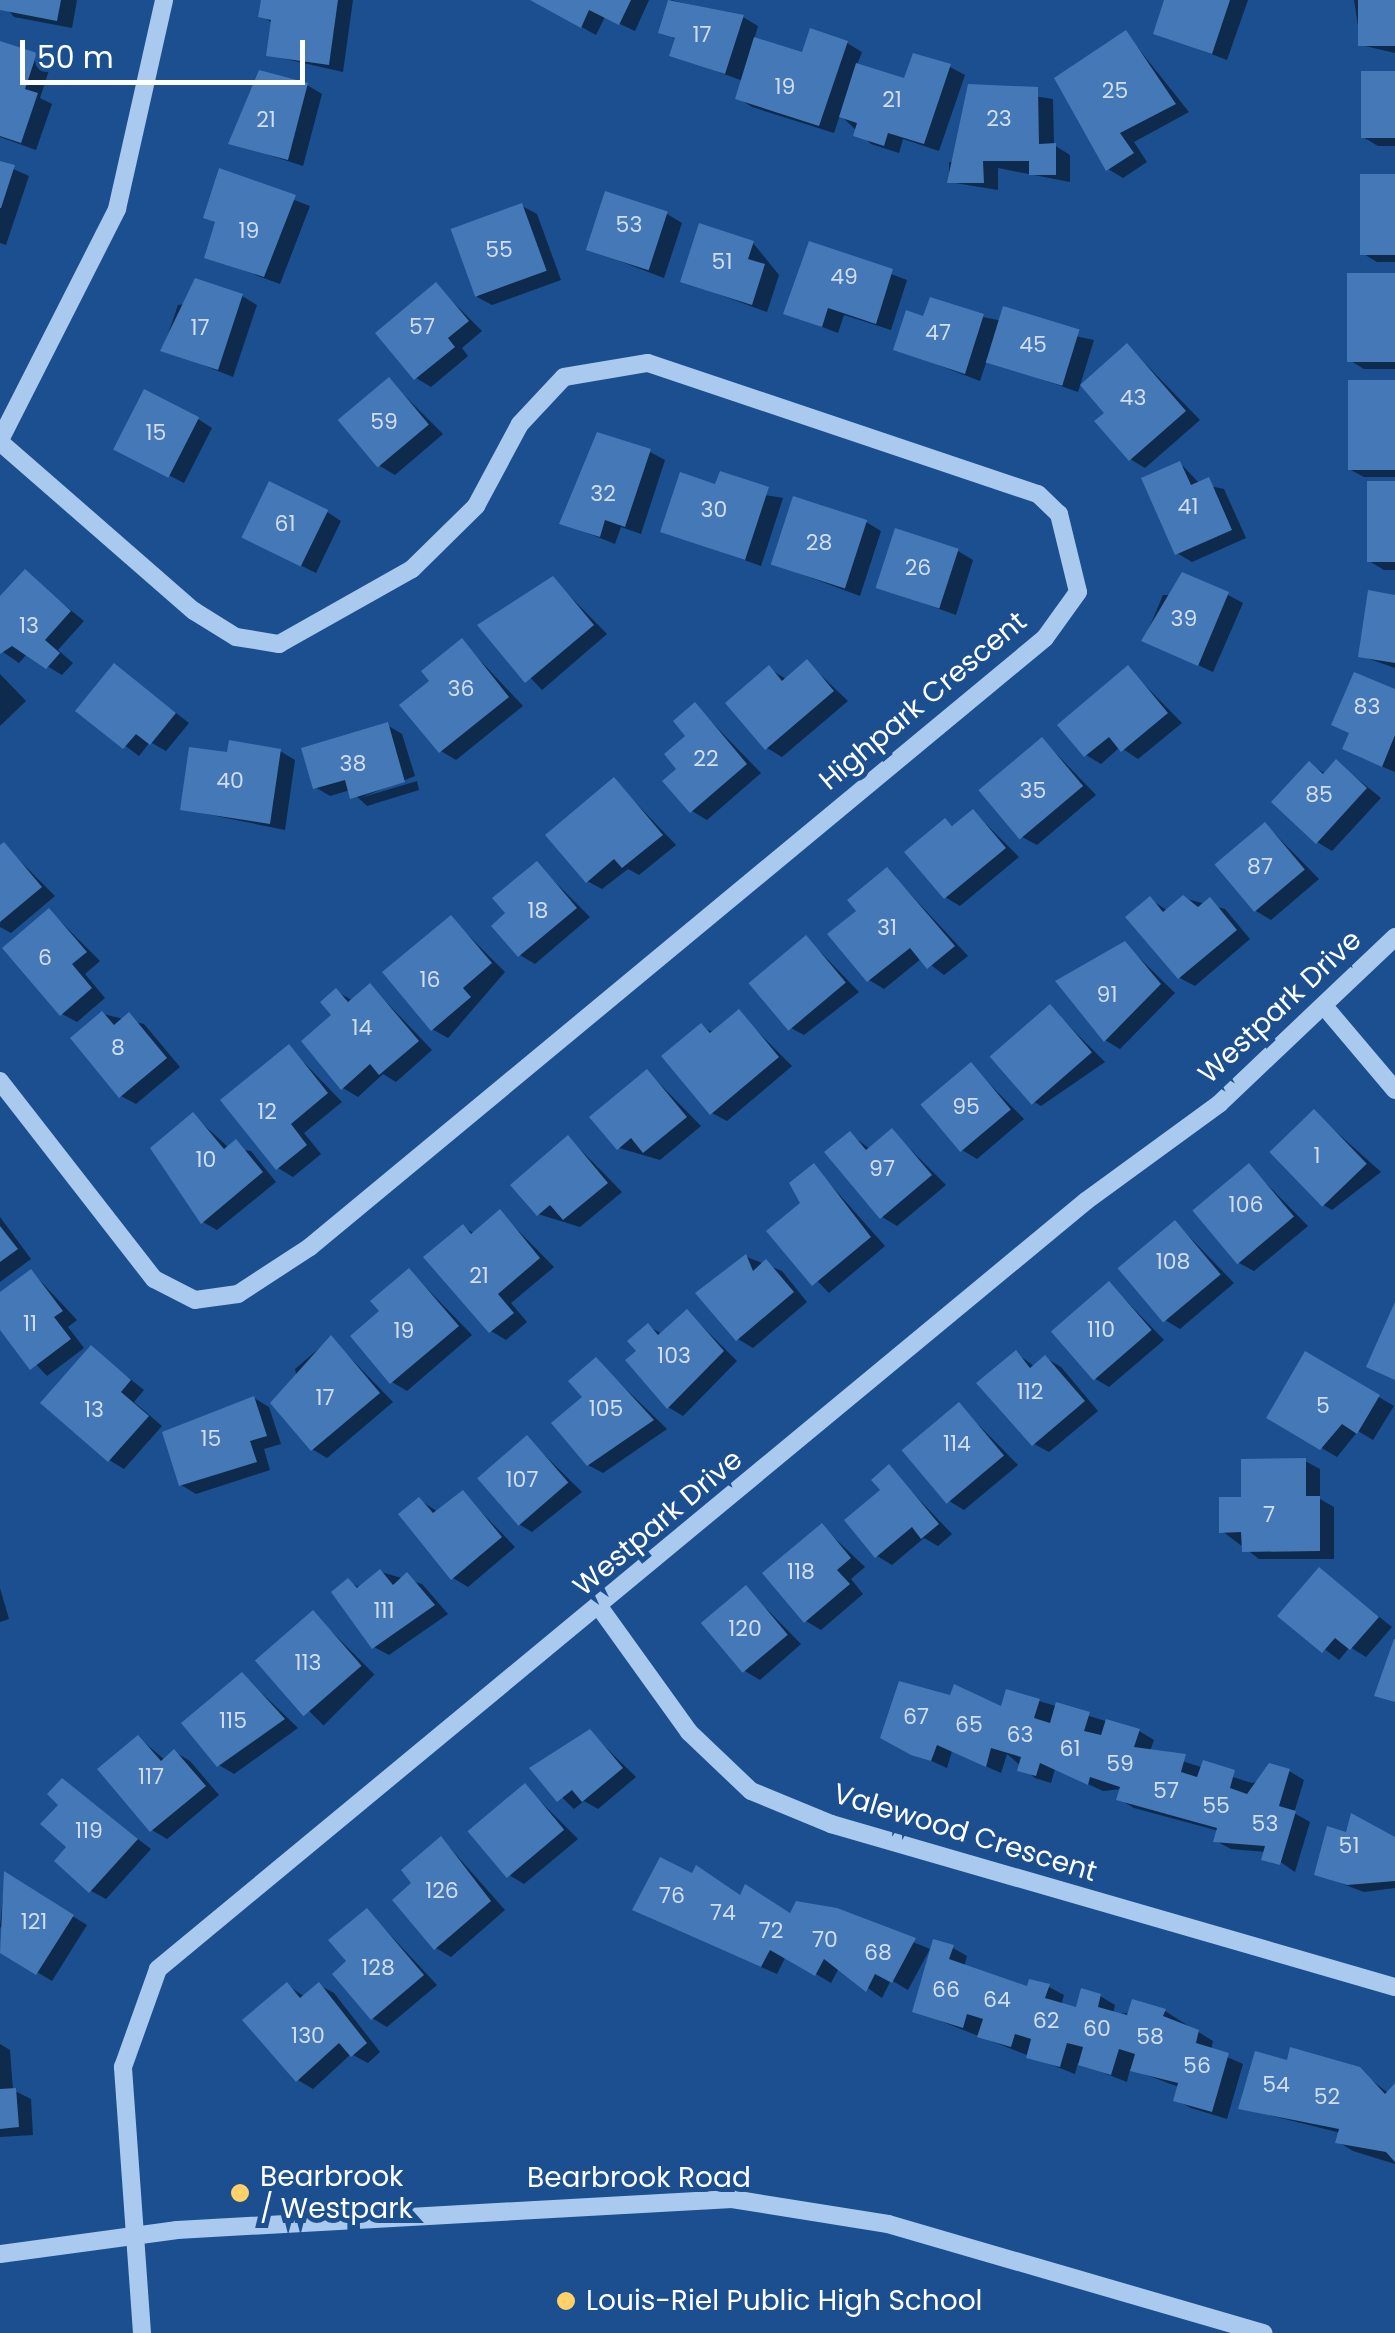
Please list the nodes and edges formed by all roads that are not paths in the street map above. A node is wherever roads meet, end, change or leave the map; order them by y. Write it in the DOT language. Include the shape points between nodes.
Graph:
graph roads {
  1 [pos="164,0"];
  2 [pos="0,441"];
  3 [pos="1395,937"];
  4 [pos="1324,1006"];
  5 [pos="0,1081"];
  6 [pos="1395,1090"];
  7 [pos="600,1608"];
  8 [pos="1395,1987"];
  9 [pos="130,2234"];
  10 [pos="0,2254"];
  11 [pos="142,2333"];
  12 [pos="1264,2333"];
  1 -- 2 [label="street" via="117,209"];
  2 -- 5 [label="street, Highpark Crescent" via="194,611 236,636 279,644 412,569 476,506 520,424 564,377 648,363 1038,494 1059,514 1078,592 1030,650 310,1247 238,1294 195,1300 154,1279"];
  3 -- 4 [label="street, Westpark Drive"];
  4 -- 6 [label="street"];
  4 -- 7 [label="street, Westpark Drive" via="1220,1104 1086,1201"];
  7 -- 8 [label="street, Valewood Crescent" via="690,1732 751,1791 831,1824"];
  7 -- 9 [label="street, Westpark Drive" via="158,1969 123,2067"];
  9 -- 10 [label="street, Bearbrook Road"];
  9 -- 11 [label="street, Westpark Drive"];
  9 -- 12 [label="street, Bearbrook Road" via="732,2199 888,2224"];
}
